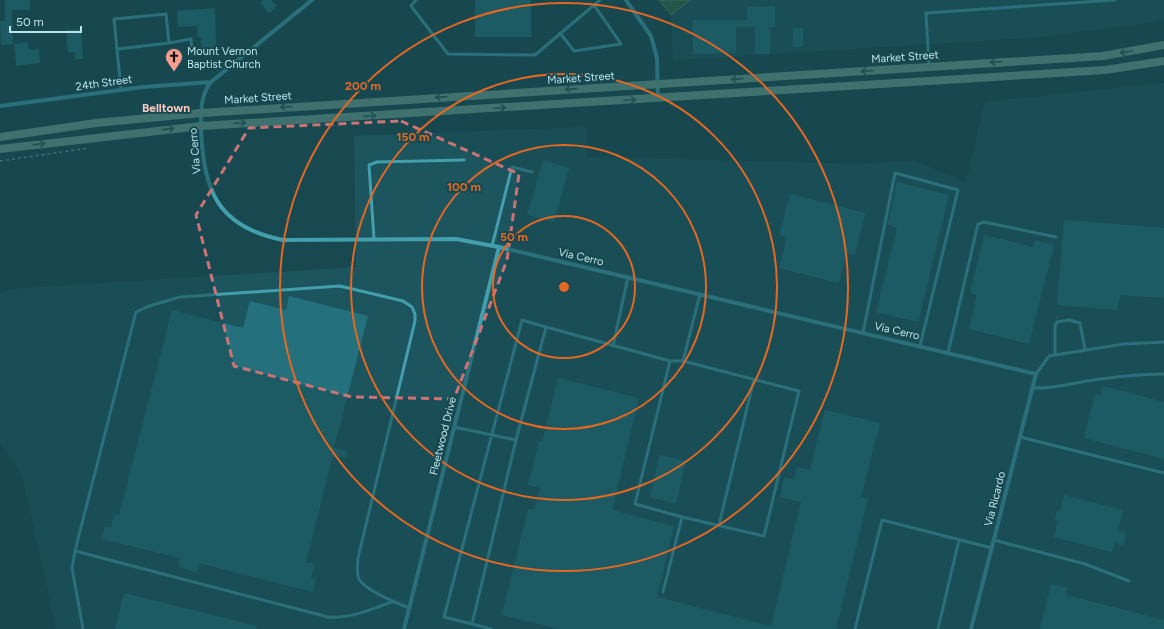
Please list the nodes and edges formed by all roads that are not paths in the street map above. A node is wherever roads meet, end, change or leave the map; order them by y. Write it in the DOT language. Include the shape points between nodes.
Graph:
graph roads {
  1 [pos="312,0"];
  2 [pos="416,0"];
  3 [pos="600,0"];
  4 [pos="626,0"];
  5 [pos="1115,0"];
  6 [pos="594,5"];
  7 [pos="560,33"];
  8 [pos="169,43"];
  9 [pos="1164,45"];
  10 [pos="118,49"];
  11 [pos="192,53"];
  12 [pos="1164,60"];
  13 [pos="929,67"];
  14 [pos="211,82"];
  15 [pos="657,84"];
  16 [pos="121,90"];
  17 [pos="658,98"];
  18 [pos="0,106"];
  19 [pos="201,113"];
  20 [pos="201,126"];
  21 [pos="0,137"];
  22 [pos="0,149"];
  23 [pos="464,160"];
  24 [pos="532,172"];
  25 [pos="1056,237"];
  26 [pos="374,239"];
  27 [pos="492,246"];
  28 [pos="499,247"];
  29 [pos="628,277"];
  30 [pos="700,294"];
  31 [pos="546,327"];
  32 [pos="863,333"];
  33 [pos="1164,342"];
  34 [pos="613,346"];
  35 [pos="920,346"];
  36 [pos="1085,350"];
  37 [pos="948,353"];
  38 [pos="1055,355"];
  39 [pos="670,361"];
  40 [pos="683,361"];
  41 [pos="1036,374"];
  42 [pos="1164,374"];
  43 [pos="754,379"];
  44 [pos="1032,388"];
  45 [pos="454,427"];
  46 [pos="491,435"];
  47 [pos="1020,437"];
  48 [pos="516,440"];
  49 [pos="1164,474"];
  50 [pos="682,517"];
  51 [pos="718,525"];
  52 [pos="959,540"];
  53 [pos="994,540"];
  54 [pos="992,548"];
  55 [pos="75,551"];
  56 [pos="1129,581"];
  57 [pos="663,592"];
  58 [pos="392,602"];
  59 [pos="410,608"];
  60 [pos="472,624"];
  61 [pos="83,629"];
  62 [pos="404,629"];
  63 [pos="492,629"];
  64 [pos="855,629"];
  65 [pos="938,629"];
  66 [pos="971,629"];
  1 -- 14 [label="street"];
  2 -- 7 [label="lane" via="411,6 448,54 535,55"];
  3 -- 6 [label="lane"];
  4 -- 15 [label="street" via="651,36 657,58"];
  5 -- 13 [label="lane" via="926,13"];
  6 -- 7 [label="lane"];
  6 -- 7 [label="lane" via="621,44 574,51"];
  8 -- 10 [label="lane"];
  8 -- 10 [label="lane" via="166,14 114,19"];
  8 -- 11 [label="lane" via="191,39"];
  9 -- 13 [label="main road, Market Street, one-way" via="1103,56"];
  10 -- 16 [label="lane"];
  12 -- 17 [label="main road" via="1105,70"];
  13 -- 15 [label="main road, Market Street, one-way"];
  14 -- 16 [label="street, 24th Street"];
  14 -- 19 [label="street" via="205,91"];
  15 -- 17 [label="street"];
  15 -- 19 [label="main road, Market Street, one-way"];
  16 -- 18 [label="street, 24th Street"];
  20 -- 17 [label="main road, one-way"];
  19 -- 20 [label="street, Via Cerro"];
  19 -- 21 [label="main road, Market Street" via="96,123"];
  22 -- 20 [label="main road, one-way"];
  20 -- 26 [label="street, Via Cerro" via="205,171 212,192 228,216 240,225 261,235 283,240"];
  23 -- 26 [label="lane" via="377,162 369,165"];
  24 -- 27 [label="lane" via="512,167"];
  25 -- 37 [label="lane" via="984,222 978,224"];
  26 -- 27 [label="street, Via Cerro" via="456,239"];
  27 -- 28 [label="street, Via Cerro"];
  28 -- 29 [label="street, Via Cerro"];
  28 -- 45 [label="street, Fleetwood Drive"];
  29 -- 30 [label="street, Via Cerro"];
  29 -- 34 [label="lane"];
  30 -- 32 [label="street, Via Cerro"];
  30 -- 40 [label="lane"];
  31 -- 34 [label="lane"];
  31 -- 46 [label="lane" via="522,320"];
  31 -- 48 [label="lane"];
  32 -- 35 [label="street, Via Cerro"];
  32 -- 35 [label="lane" via="895,173 958,190"];
  33 -- 36 [label="lane" via="1124,344"];
  34 -- 39 [label="lane"];
  35 -- 37 [label="street, Via Cerro"];
  36 -- 38 [label="lane"];
  36 -- 38 [label="lane" via="1080,323 1069,320 1058,322 1055,326"];
  37 -- 41 [label="street, Via Cerro"];
  38 -- 41 [label="lane" via="1049,356"];
  39 -- 40 [label="lane"];
  39 -- 50 [label="lane" via="635,504"];
  40 -- 43 [label="lane"];
  41 -- 44 [label="street, Via Ricardo"];
  42 -- 44 [label="lane" via="1142,374 1049,388"];
  43 -- 51 [label="lane"];
  43 -- 51 [label="lane" via="799,391 764,536"];
  44 -- 47 [label="street, Via Ricardo"];
  45 -- 46 [label="lane"];
  45 -- 59 [label="street, Fleetwood Drive"];
  46 -- 48 [label="lane"];
  46 -- 60 [label="lane" via="444,617"];
  47 -- 49 [label="lane"];
  47 -- 53 [label="street, Via Ricardo"];
  48 -- 60 [label="lane"];
  50 -- 51 [label="lane"];
  50 -- 57 [label="lane"];
  52 -- 54 [label="lane"];
  52 -- 64 [label="lane" via="882,520"];
  52 -- 65 [label="lane"];
  53 -- 54 [label="street, Via Ricardo"];
  53 -- 56 [label="lane" via="1085,564"];
  54 -- 66 [label="street, Via Ricardo"];
  55 -- 58 [label="lane" via="328,617 342,618 355,615"];
  55 -- 58 [label="lane" via="136,312 180,297 340,286 403,301 412,307 415,314 358,558 359,579 366,587"];
  55 -- 61 [label="lane" via="72,568"];
  58 -- 59 [label="lane"];
  59 -- 62 [label="street, Fleetwood Drive"];
  60 -- 63 [label="lane"];
}
